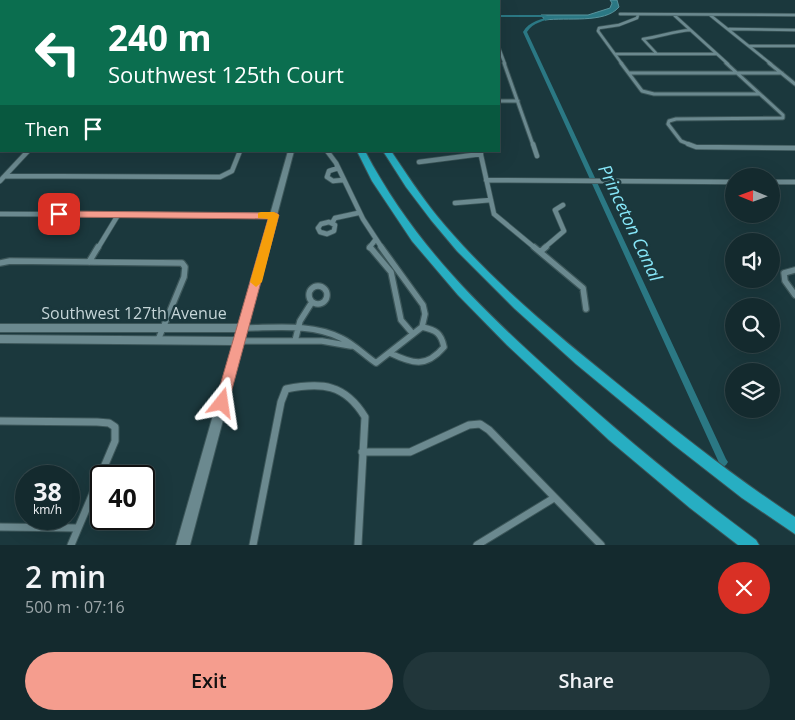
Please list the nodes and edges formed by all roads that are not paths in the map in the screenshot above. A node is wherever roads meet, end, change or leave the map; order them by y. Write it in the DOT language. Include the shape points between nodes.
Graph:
graph roads {
  1 [pos="620,14"];
  2 [pos="638,15"];
  3 [pos="674,15"];
  4 [pos="710,15"];
  5 [pos="795,15"];
  6 [pos="690,30"];
  7 [pos="728,30"];
  8 [pos="795,30"];
  9 [pos="748,46"];
  10 [pos="795,46"];
  11 [pos="615,54"];
  12 [pos="657,54"];
  13 [pos="717,54"];
  14 [pos="501,58"];
  15 [pos="629,73"];
  16 [pos="736,73"];
  17 [pos="782,73"];
  18 [pos="795,84"];
  19 [pos="760,94"];
  20 [pos="500,101"];
  21 [pos="518,101"];
  22 [pos="795,148"];
  23 [pos="27,152"];
  24 [pos="240,152"];
  25 [pos="291,152"];
  26 [pos="328,152"];
  27 [pos="362,152"];
  28 [pos="388,152"];
  29 [pos="481,152"];
  30 [pos="537,156"];
  31 [pos="419,162"];
  32 [pos="338,168"];
  33 [pos="5,176"];
  34 [pos="343,180"];
  35 [pos="486,180"];
  36 [pos="0,181"];
  37 [pos="725,182"];
  38 [pos="780,182"];
  39 [pos="795,182"];
  40 [pos="491,200"];
  41 [pos="456,203"];
  42 [pos="563,205"];
  43 [pos="358,213"];
  44 [pos="0,214"];
  45 [pos="118,214"];
  46 [pos="274,215"];
  47 [pos="332,223"];
  48 [pos="376,239"];
  49 [pos="540,252"];
  50 [pos="89,262"];
  51 [pos="0,263"];
  52 [pos="795,270"];
  53 [pos="795,295"];
  54 [pos="312,302"];
  55 [pos="586,309"];
  56 [pos="422,327"];
  57 [pos="0,328"];
  58 [pos="243,328"];
  59 [pos="163,329"];
  60 [pos="298,330"];
  61 [pos="413,334"];
  62 [pos="0,339"];
  63 [pos="158,340"];
  64 [pos="240,341"];
  65 [pos="295,341"];
  66 [pos="355,348"];
  67 [pos="390,353"];
  68 [pos="0,421"];
  69 [pos="362,452"];
  70 [pos="554,498"];
  71 [pos="80,523"];
  72 [pos="789,523"];
  73 [pos="0,527"];
  74 [pos="15,527"];
  75 [pos="77,530"];
  76 [pos="71,545"];
  77 [pos="183,545"];
  78 [pos="253,545"];
  79 [pos="358,545"];
  80 [pos="477,545"];
  81 [pos="601,545"];
  82 [pos="751,545"];
  1 -- 2 [label="street"];
  2 -- 3 [label="street"];
  2 -- 11 [label="street" via="634,20 598,29"];
  3 -- 4 [label="street"];
  3 -- 6 [label="street"];
  4 -- 5 [label="street"];
  4 -- 7 [label="street"];
  6 -- 12 [label="street" via="644,39"];
  6 -- 13 [label="street"];
  7 -- 8 [label="street"];
  7 -- 9 [label="street"];
  9 -- 10 [label="street"];
  9 -- 17 [label="street"];
  11 -- 12 [label="street"];
  11 -- 15 [label="street"];
  12 -- 13 [label="street"];
  13 -- 16 [label="street"];
  14 -- 21 [label="street"];
  15 -- 16 [label="street"];
  15 -- 19 [label="street" via="642,91 647,92"];
  16 -- 17 [label="street"];
  16 -- 19 [label="street"];
  17 -- 18 [label="street"];
  19 -- 22 [label="street" via="783,118 676,119 668,124 681,141 696,147"];
  20 -- 21 [label="street"];
  21 -- 30 [label="street"];
  23 -- 33 [label="street"];
  24 -- 33 [label="street" via="230,173 216,177"];
  25 -- 46 [label="street"];
  26 -- 32 [label="street"];
  27 -- 82 [label="highway" via="394,208 417,239 505,336 607,430"];
  28 -- 72 [label="highway" via="426,208 522,311 694,455"];
  29 -- 31 [label="street"];
  29 -- 35 [label="street"];
  32 -- 34 [label="street"];
  32 -- 34 [label="street" via="329,171 327,176 333,181"];
  33 -- 36 [label="street"];
  34 -- 43 [label="street"];
  35 -- 37 [label="street"];
  35 -- 40 [label="street"];
  38 -- 39 [label="street"];
  40 -- 41 [label="street"];
  40 -- 49 [label="street" via="494,214"];
  42 -- 49 [label="street" via="555,210 564,230"];
  43 -- 47 [label="street" via="335,218"];
  43 -- 48 [label="street"];
  44 -- 45 [label="street"];
  45 -- 46 [label="street"];
  45 -- 50 [label="street"];
  46 -- 58 [label="street"];
  48 -- 56 [label="street" via="423,305"];
  48 -- 61 [label="street" via="369,248 391,272 398,314"];
  49 -- 55 [label="street" via="583,288"];
  50 -- 51 [label="street"];
  50 -- 59 [label="street" via="173,262 185,266 184,277"];
  52 -- 53 [label="street" via="784,273 785,281"];
  54 -- 60 [label="street"];
  56 -- 61 [label="street"];
  56 -- 67 [label="street" via="442,335 444,347 438,356 410,363"];
  57 -- 59 [label="street, Southwest 127th Avenue"];
  58 -- 59 [label="street, Southwest 127th Avenue"];
  58 -- 60 [label="street, Southwest 127th Avenue"];
  58 -- 64 [label="street"];
  59 -- 63 [label="street"];
  60 -- 65 [label="street"];
  60 -- 66 [label="street, Southwest 127th Avenue" via="331,334"];
  61 -- 67 [label="street"];
  62 -- 63 [label="street, Southwest 127th Avenue"];
  63 -- 64 [label="street, Southwest 127th Avenue"];
  64 -- 65 [label="street, Southwest 127th Avenue"];
  64 -- 77 [label="street"];
  65 -- 66 [label="street, Southwest 127th Avenue" via="322,341"];
  66 -- 67 [label="street, Southwest 127th Avenue" via="376,363"];
  68 -- 71 [label="street" via="97,422 115,427 115,440"];
  69 -- 70 [label="street" via="410,452 469,425 480,424"];
  69 -- 78 [label="street" via="365,417 359,406 335,388 308,384 286,389"];
  69 -- 79 [label="street"];
  70 -- 80 [label="street"];
  70 -- 81 [label="street"];
  73 -- 74 [label="street"];
  75 -- 76 [label="street"];
}
